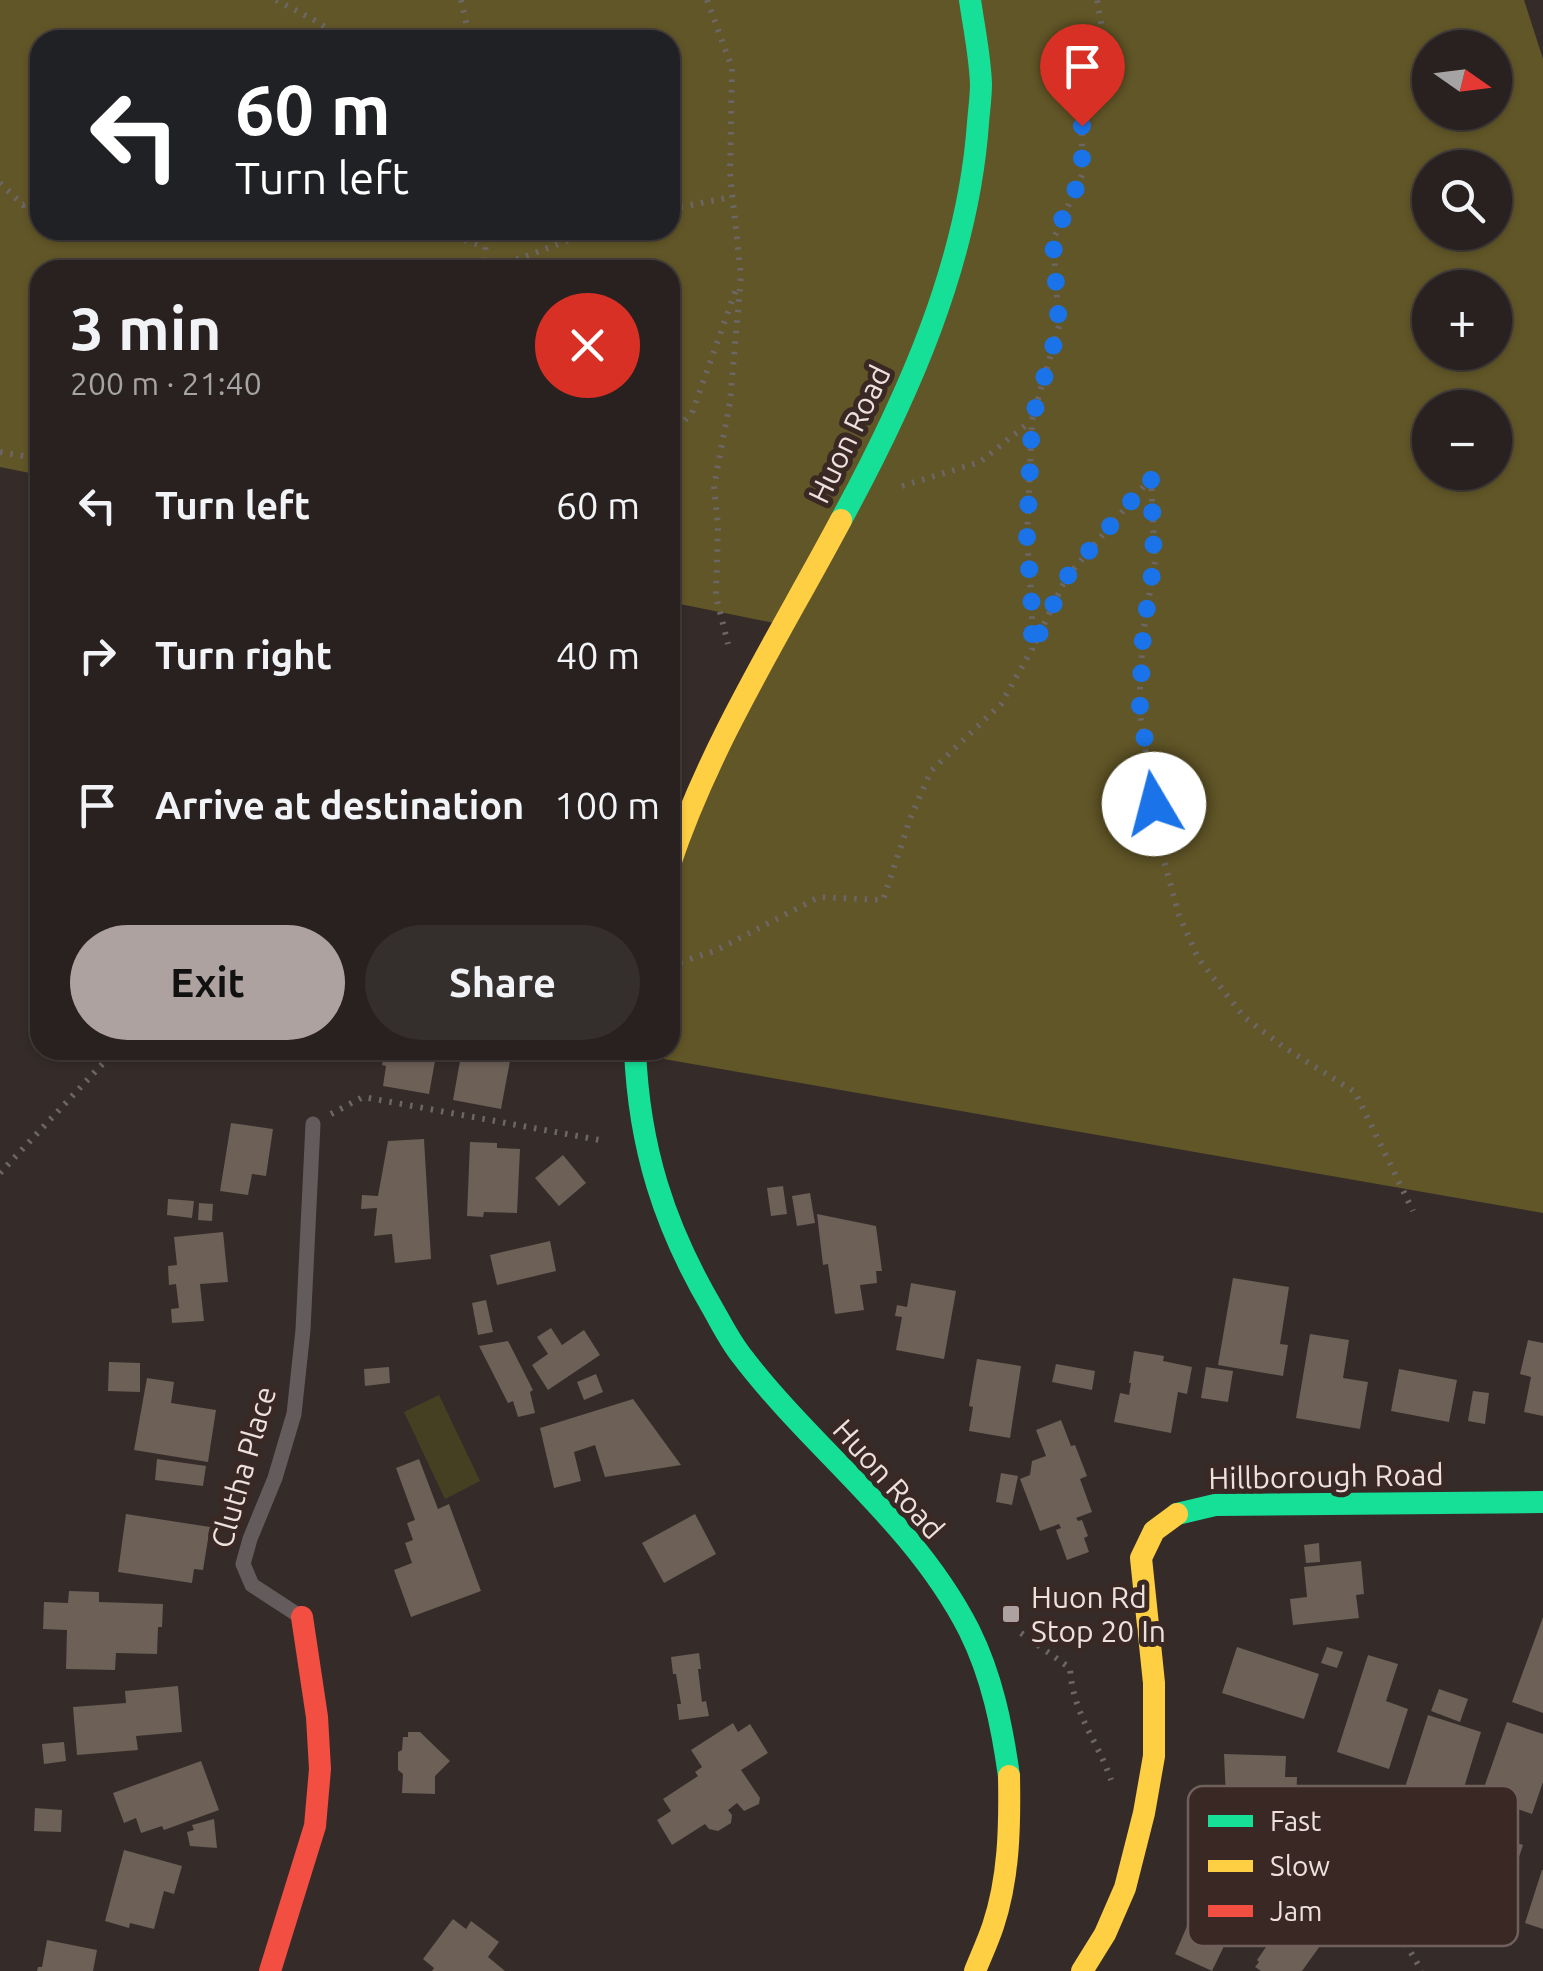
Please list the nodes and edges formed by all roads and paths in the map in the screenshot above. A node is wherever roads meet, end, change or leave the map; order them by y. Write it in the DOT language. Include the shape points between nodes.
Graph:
graph roads {
  1 [pos="276,0"];
  2 [pos="462,0"];
  3 [pos="707,0"];
  4 [pos="970,0"];
  5 [pos="1097,0"];
  6 [pos="330,30"];
  7 [pos="468,30"];
  8 [pos="0,183"];
  9 [pos="732,197"];
  10 [pos="30,202"];
  11 [pos="680,206"];
  12 [pos="465,240"];
  13 [pos="486,240"];
  14 [pos="568,240"];
  15 [pos="486,247"];
  16 [pos="484,260"];
  17 [pos="514,260"];
  18 [pos="741,276"];
  19 [pos="1032,420"];
  20 [pos="680,425"];
  21 [pos="0,452"];
  22 [pos="30,457"];
  23 [pos="900,486"];
  24 [pos="1032,649"];
  25 [pos="729,650"];
  26 [pos="680,836"];
  27 [pos="680,961"];
  28 [pos="106,1060"];
  29 [pos="636,1060"];
  30 [pos="313,1124"];
  31 [pos="606,1142"];
  32 [pos="0,1173"];
  33 [pos="1413,1211"];
  34 [pos="1543,1502"];
  35 [pos="302,1617"];
  36 [pos="1021,1633"];
  37 [pos="1113,1786"];
  38 [pos="1407,1946"];
  39 [pos="270,1971"];
  40 [pos="974,1971"];
  41 [pos="1082,1971"];
  42 [pos="1422,1971"];
  1 -- 6 [label="path"];
  2 -- 7 [label="path"];
  3 -- 9 [label="path" via="732,68"];
  4 -- 26 [label="main road, Huon Road" via="981,111 969,201 941,296 884,435 712,762"];
  5 -- 19 [label="path" via="1105,46 1082,126 1082,175 1053,240 1059,326"];
  8 -- 10 [label="path" via="23,204"];
  9 -- 11 [label="path"];
  9 -- 18 [label="path"];
  12 -- 15 [label="path"];
  13 -- 15 [label="path"];
  14 -- 17 [label="path"];
  15 -- 16 [label="path"];
  18 -- 20 [label="path" via="692,413"];
  18 -- 25 [label="path" via="730,402 714,486 716,596"];
  19 -- 23 [label="path" via="980,462"];
  19 -- 24 [label="path"];
  21 -- 22 [label="path"];
  24 -- 27 [label="path" via="1000,704 932,771 884,900 819,897 715,951"];
  24 -- 33 [label="path" via="1066,578 1151,478 1154,561 1140,706 1159,843 1178,915 1198,958 1244,1017 1355,1092"];
  28 -- 32 [label="path"];
  29 -- 40 [label="main road, Huon Road" via="650,1169 683,1259 742,1356 918,1553 985,1668 1005,1746 1010,1836 999,1908"];
  30 -- 31 [label="path" via="363,1097"];
  30 -- 35 [label="lane, Clutha Place" via="294,1414 244,1564 252,1585"];
  34 -- 41 [label="main road, Hillborough Road" via="1214,1505 1180,1512 1154,1531 1141,1558 1154,1756 1125,1888"];
  35 -- 39 [label="main road, Clutha Place" via="320,1769 314,1826"];
  36 -- 37 [label="path" via="1070,1668 1076,1706"];
  38 -- 42 [label="path"];
}
